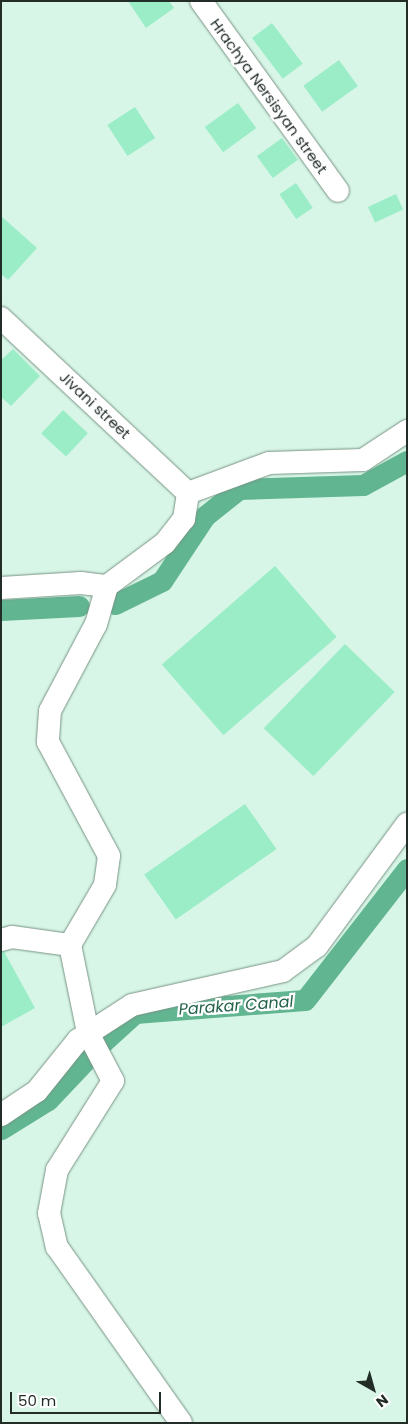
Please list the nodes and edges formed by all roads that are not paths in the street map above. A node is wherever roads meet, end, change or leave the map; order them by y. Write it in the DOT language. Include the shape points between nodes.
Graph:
graph roads {
  1 [pos="201,1"];
  2 [pos="338,191"];
  3 [pos="1,318"];
  4 [pos="407,431"];
  5 [pos="188,493"];
  6 [pos="107,586"];
  7 [pos="1,588"];
  8 [pos="407,824"];
  9 [pos="1,940"];
  10 [pos="70,945"];
  11 [pos="88,1033"];
  12 [pos="1,1115"];
  13 [pos="181,1423"];
  1 -- 2 [label="street, Hrachya Nersisyan street"];
  3 -- 5 [label="street, Jivani street"];
  4 -- 5 [label="street" via="363,460 269,463"];
  5 -- 6 [label="street" via="184,519 165,543"];
  6 -- 7 [label="street" via="81,582"];
  6 -- 10 [label="street" via="96,624 50,711 48,742 60,772 93,819 109,856 104,884"];
  8 -- 11 [label="street" via="317,946 283,971 132,1004"];
  9 -- 10 [label="street" via="12,937"];
  10 -- 11 [label="street"];
  11 -- 12 [label="street" via="37,1091"];
  11 -- 13 [label="street" via="113,1081 57,1170 49,1213 57,1248"];
}
